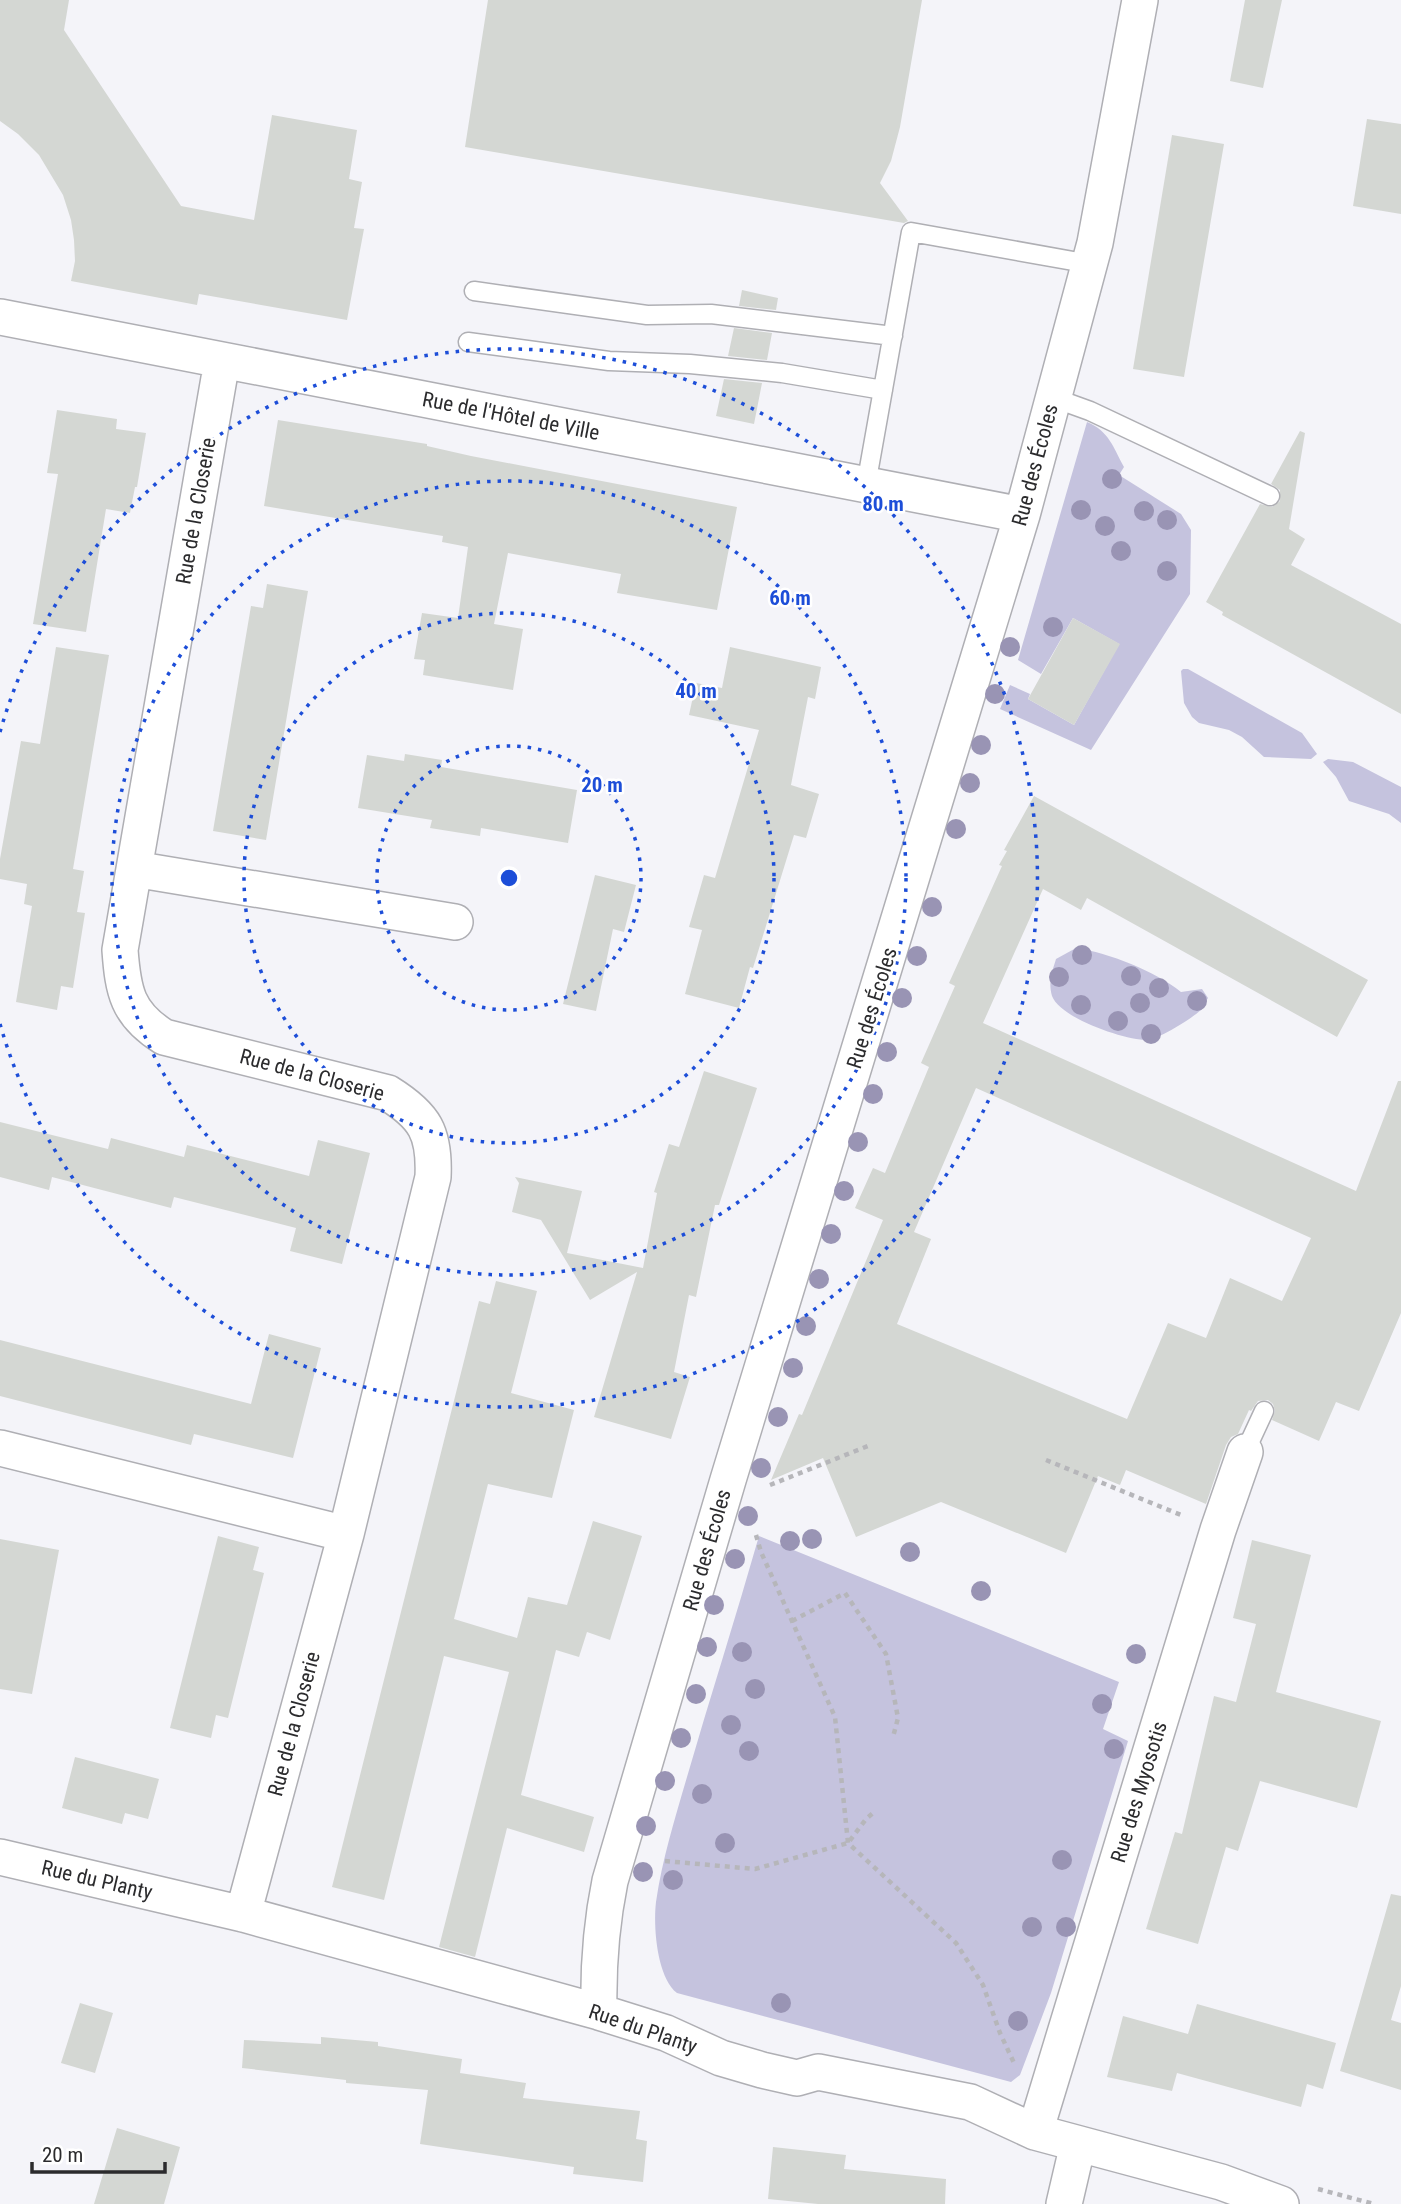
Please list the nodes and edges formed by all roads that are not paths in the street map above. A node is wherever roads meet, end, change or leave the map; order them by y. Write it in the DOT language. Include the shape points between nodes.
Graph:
graph roads {
  1 [pos="1140,0"];
  2 [pos="1090,264"];
  3 [pos="474,291"];
  4 [pos="0,317"];
  5 [pos="893,336"];
  6 [pos="468,342"];
  7 [pos="222,360"];
  8 [pos="883,390"];
  9 [pos="1054,398"];
  10 [pos="866,485"];
  11 [pos="1270,496"];
  12 [pos="1022,515"];
  13 [pos="134,869"];
  14 [pos="455,922"];
  15 [pos="1265,1411"];
  16 [pos="0,1448"];
  17 [pos="1245,1452"];
  18 [pos="346,1534"];
  19 [pos="0,1857"];
  20 [pos="243,1914"];
  21 [pos="599,2012"];
  22 [pos="1041,2117"];
  23 [pos="1078,2144"];
  24 [pos="1064,2204"];
  25 [pos="1281,2204"];
  1 -- 2 [label="street, Rue des Écoles"];
  2 -- 5 [label="lane" via="911,232"];
  2 -- 9 [label="street, Rue des Écoles"];
  3 -- 5 [label="lane" via="646,315 711,314"];
  4 -- 7 [label="street, Rue de l'Hôtel de Ville"];
  5 -- 8 [label="lane"];
  6 -- 8 [label="lane" via="608,361 782,373"];
  7 -- 10 [label="street, Rue de l'Hôtel de Ville"];
  7 -- 13 [label="street, Rue de la Closerie"];
  8 -- 10 [label="lane"];
  9 -- 11 [label="lane"];
  9 -- 12 [label="street, Rue des Écoles"];
  10 -- 12 [label="street, Rue de l'Hôtel de Ville"];
  12 -- 21 [label="street, Rue des Écoles" via="610,1881 598,1955"];
  13 -- 14 [label="street"];
  13 -- 18 [label="street, Rue de la Closerie" via="120,950 130,1006 146,1027 164,1037 388,1093 410,1107 427,1127 434,1151 433,1177"];
  15 -- 17 [label="lane"];
  16 -- 18 [label="street"];
  17 -- 22 [label="street, Rue des Myosotis" via="1217,1530"];
  18 -- 20 [label="street, Rue de la Closerie"];
  19 -- 20 [label="street, Rue du Planty"];
  20 -- 21 [label="street, Rue du Planty"];
  21 -- 22 [label="street, Rue du Planty" via="666,2033 721,2058 797,2078 818,2072"];
  22 -- 23 [label="street, Rue du Planty"];
  23 -- 24 [label="street"];
  23 -- 25 [label="street, Rue du Planty" via="1221,2182"];
}
